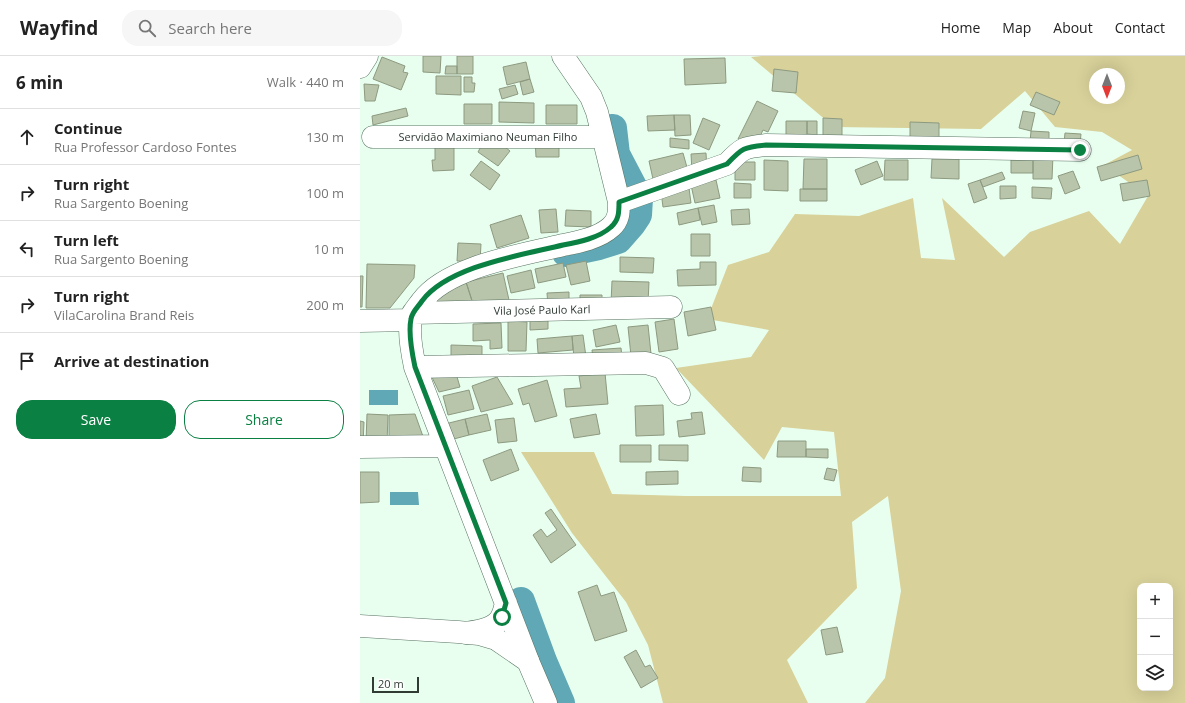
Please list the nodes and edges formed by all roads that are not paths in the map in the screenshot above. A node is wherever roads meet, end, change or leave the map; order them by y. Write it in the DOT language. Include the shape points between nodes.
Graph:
graph roads {
  1 [pos="367,56"];
  2 [pos="563,56"];
  3 [pos="360,67"];
  4 [pos="374,137"];
  5 [pos="603,137"];
  6 [pos="1080,150"];
  7 [pos="619,202"];
  8 [pos="671,307"];
  9 [pos="412,317"];
  10 [pos="360,320"];
  11 [pos="415,367"];
  12 [pos="679,394"];
  13 [pos="445,446"];
  14 [pos="360,447"];
  15 [pos="506,603"];
  16 [pos="360,626"];
  17 [pos="466,633"];
  18 [pos="528,661"];
  19 [pos="546,703"];
  1 -- 3 [label="street"];
  2 -- 5 [label="street" via="591,97"];
  4 -- 5 [label="street, Servidão Maximiano Neuman Filho"];
  5 -- 7 [label="street"];
  6 -- 7 [label="street" via="753,146 739,151 727,164"];
  7 -- 9 [label="street" via="618,216 608,230 594,237 510,258 451,278 426,295"];
  8 -- 9 [label="street, Vila José Paulo Karl"];
  9 -- 10 [label="street, Vila José Paulo Karl"];
  9 -- 11 [label="street" via="410,343"];
  11 -- 12 [label="street" via="646,363 663,368"];
  11 -- 13 [label="street"];
  13 -- 14 [label="street"];
  13 -- 15 [label="street"];
  15 -- 17 [label="street" via="502,617 494,625 484,630"];
  15 -- 18 [label="street"];
  16 -- 17 [label="street"];
  17 -- 18 [label="street" via="496,639"];
  18 -- 19 [label="street"];
}
